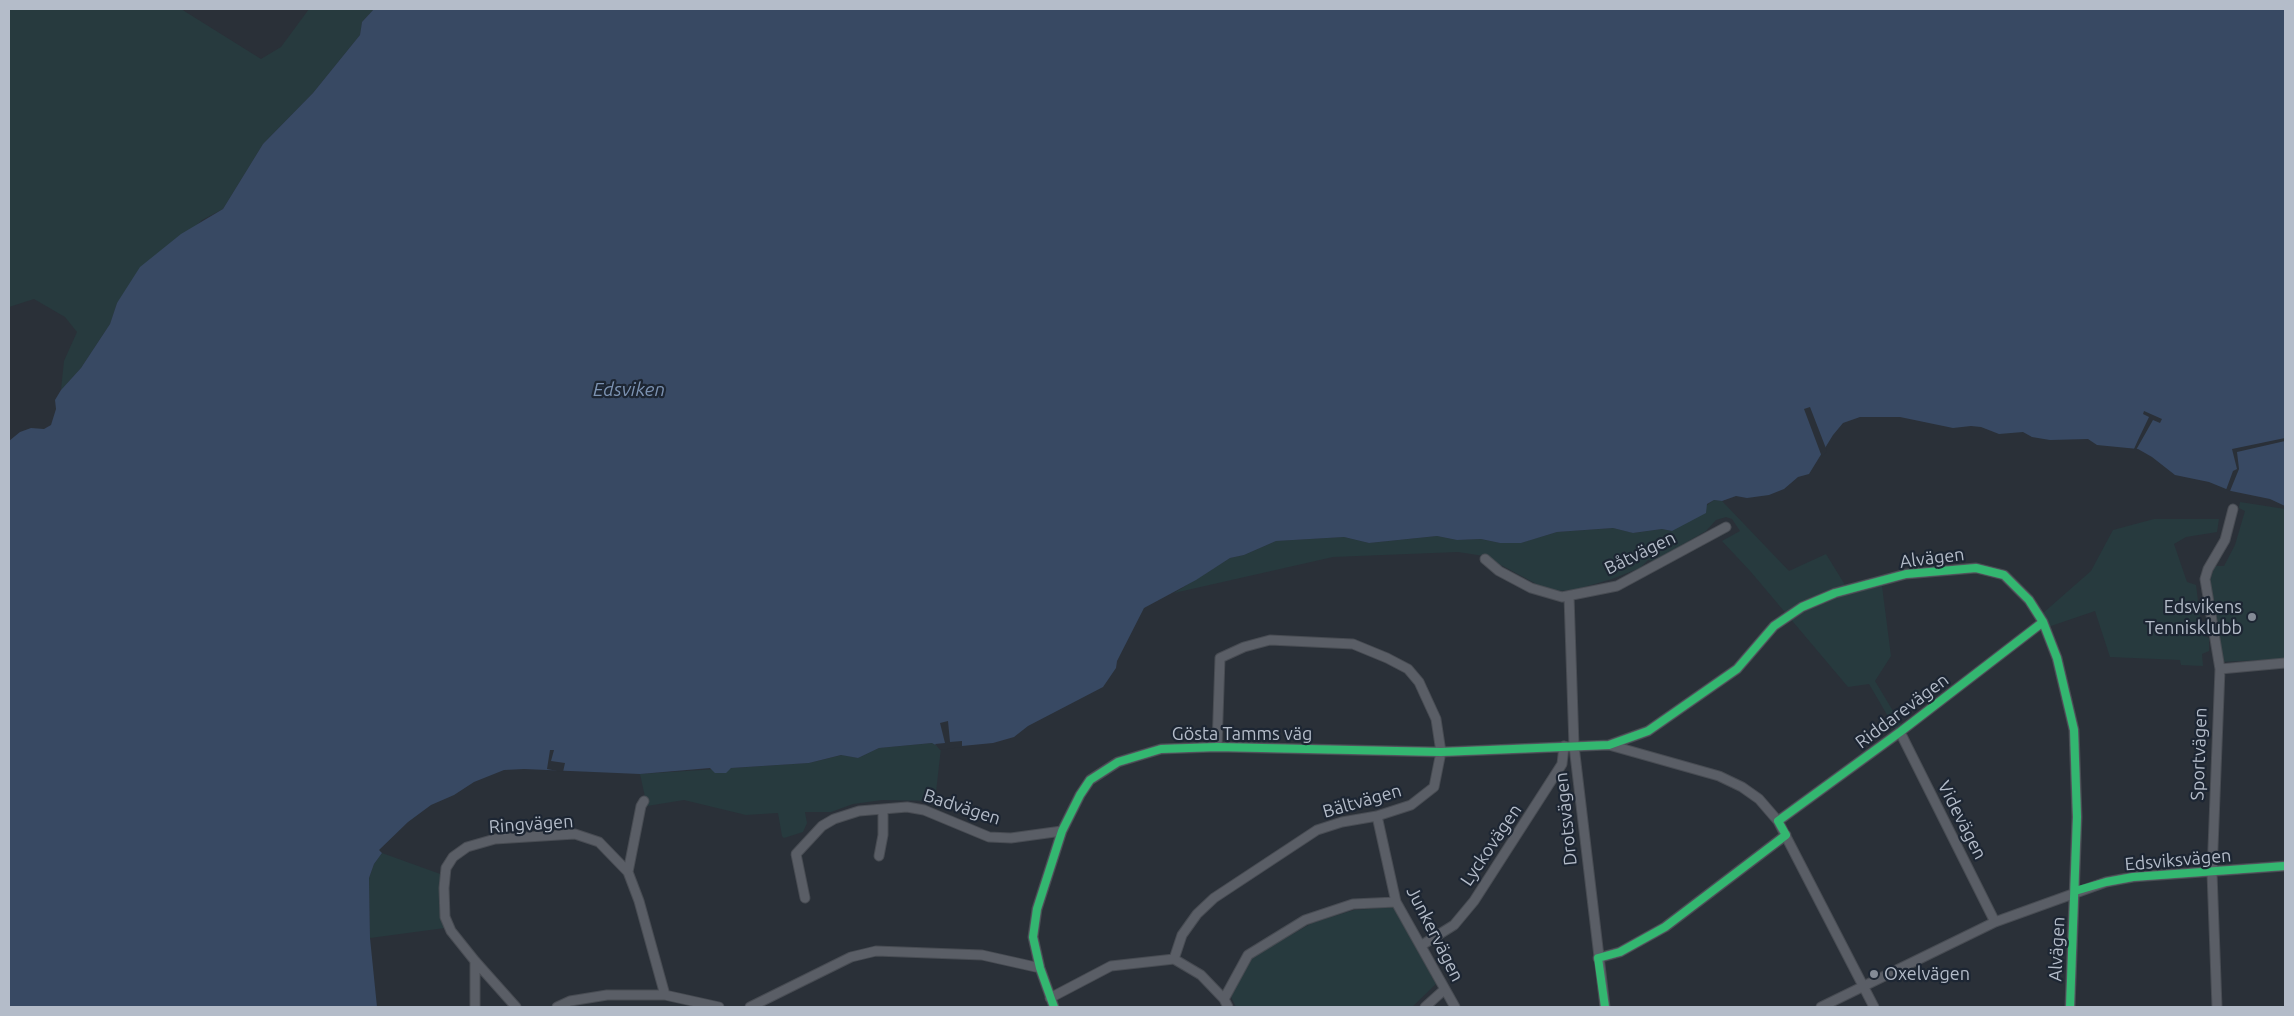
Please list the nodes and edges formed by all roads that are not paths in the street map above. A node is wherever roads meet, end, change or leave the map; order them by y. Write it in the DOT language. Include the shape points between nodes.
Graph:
graph roads {
  1 [pos="2233,509"];
  2 [pos="1726,527"];
  3 [pos="1485,559"];
  4 [pos="1569,596"];
  5 [pos="2043,622"];
  6 [pos="2285,663"];
  7 [pos="2220,669"];
  8 [pos="1900,732"];
  9 [pos="1609,745"];
  10 [pos="1564,746"];
  11 [pos="1574,746"];
  12 [pos="1584,746"];
  13 [pos="1217,747"];
  14 [pos="1441,752"];
  15 [pos="644,801"];
  16 [pos="883,809"];
  17 [pos="1378,816"];
  18 [pos="1778,821"];
  19 [pos="1062,831"];
  20 [pos="1786,835"];
  21 [pos="879,856"];
  22 [pos="2285,866"];
  23 [pos="628,872"];
  24 [pos="2212,873"];
  25 [pos="2075,891"];
  26 [pos="805,898"];
  27 [pos="1396,902"];
  28 [pos="1995,922"];
  29 [pos="1422,945"];
  30 [pos="1598,958"];
  31 [pos="1174,959"];
  32 [pos="475,961"];
  33 [pos="1040,968"];
  34 [pos="1863,986"];
  35 [pos="1444,989"];
  36 [pos="665,995"];
  37 [pos="1050,998"];
  38 [pos="1226,1003"];
  39 [pos="475,1007"];
  40 [pos="516,1007"];
  41 [pos="557,1007"];
  42 [pos="719,1007"];
  43 [pos="750,1007"];
  44 [pos="1054,1007"];
  45 [pos="1425,1007"];
  46 [pos="1454,1007"];
  47 [pos="1604,1007"];
  48 [pos="1821,1007"];
  49 [pos="1874,1007"];
  50 [pos="2070,1007"];
  51 [pos="2217,1007"];
  1 -- 7 [label="street, Sportvägen" via="2224,540 2205,579"];
  2 -- 4 [label="street, Båtvägen" via="1617,586"];
  3 -- 4 [label="street, Båtvägen" via="1531,588"];
  4 -- 11 [label="street, Drotsvägen"];
  5 -- 8 [label="street, Riddarevägen"];
  5 -- 9 [label="street, Alvägen" via="2029,600 2004,575 1976,568 1906,574 1835,593 1802,607 1774,626 1736,669 1648,731"];
  5 -- 25 [label="street, Alvägen" via="2057,658 2074,730"];
  6 -- 7 [label="street"];
  7 -- 24 [label="street, Sportvägen"];
  8 -- 18 [label="street, Riddarevägen"];
  8 -- 28 [label="street, Videvägen"];
  9 -- 12 [label="street, Alvägen"];
  9 -- 18 [label="street" via="1719,776 1759,799"];
  10 -- 11 [label="street, Gösta Tamms väg"];
  10 -- 14 [label="street, Gösta Tamms väg"];
  10 -- 29 [label="street, Lyckovägen" via="1562,764 1474,901 1454,925"];
  11 -- 12 [label="street, Gösta Tamms väg"];
  11 -- 30 [label="street, Drotsvägen"];
  13 -- 14 [label="street, Gösta Tamms väg"];
  13 -- 14 [label="street, Bältvägen" via="1220,658 1244,646 1270,640 1353,644 1408,669 1419,682 1436,719"];
  13 -- 19 [label="street, Gösta Tamms väg" via="1160,748 1118,762 1090,780"];
  14 -- 17 [label="street, Bältvägen" via="1434,787 1411,805"];
  15 -- 23 [label="street"];
  16 -- 19 [label="street, Badvägen" via="907,807 924,810 989,837 1011,838"];
  16 -- 21 [label="street"];
  16 -- 26 [label="street, Badvägen" via="834,819 822,826 796,854"];
  17 -- 27 [label="street, Junkervägen"];
  17 -- 31 [label="street, Bältvägen" via="1317,830 1214,898 1182,935"];
  18 -- 20 [label="street"];
  19 -- 33 [label="street, Gösta Tamms väg" via="1037,909 1033,937"];
  20 -- 30 [label="street" via="1665,927 1620,952"];
  20 -- 34 [label="street"];
  22 -- 24 [label="street, Edsviksvägen"];
  23 -- 32 [label="street, Ringvägen" via="599,842 575,834 495,839 467,847 453,857 446,868 445,917"];
  23 -- 36 [label="street, Ringvägen"];
  24 -- 25 [label="street, Edsviksvägen" via="2133,878"];
  24 -- 51 [label="street, Sportvägen"];
  25 -- 28 [label="street, Edsviksvägen"];
  25 -- 50 [label="street, Alvägen"];
  27 -- 29 [label="street, Junkervägen"];
  27 -- 38 [label="street" via="1353,904 1305,920 1248,955"];
  28 -- 34 [label="street, Edsviksvägen"];
  29 -- 35 [label="street, Junkervägen"];
  30 -- 47 [label="street, Drotsvägen"];
  31 -- 37 [label="street" via="1111,966"];
  31 -- 38 [label="street" via="1201,975"];
  32 -- 39 [label="street"];
  32 -- 40 [label="street, Ringvägen"];
  33 -- 37 [label="street, Gösta Tamms väg"];
  33 -- 43 [label="street" via="982,955 876,951 851,957"];
  34 -- 48 [label="street, Edsviksvägen"];
  34 -- 49 [label="street"];
  35 -- 45 [label="street"];
  35 -- 46 [label="street, Junkervägen"];
  36 -- 41 [label="street" via="607,995 570,1001"];
  36 -- 42 [label="street"];
  37 -- 44 [label="street, Gösta Tamms väg"];
}
